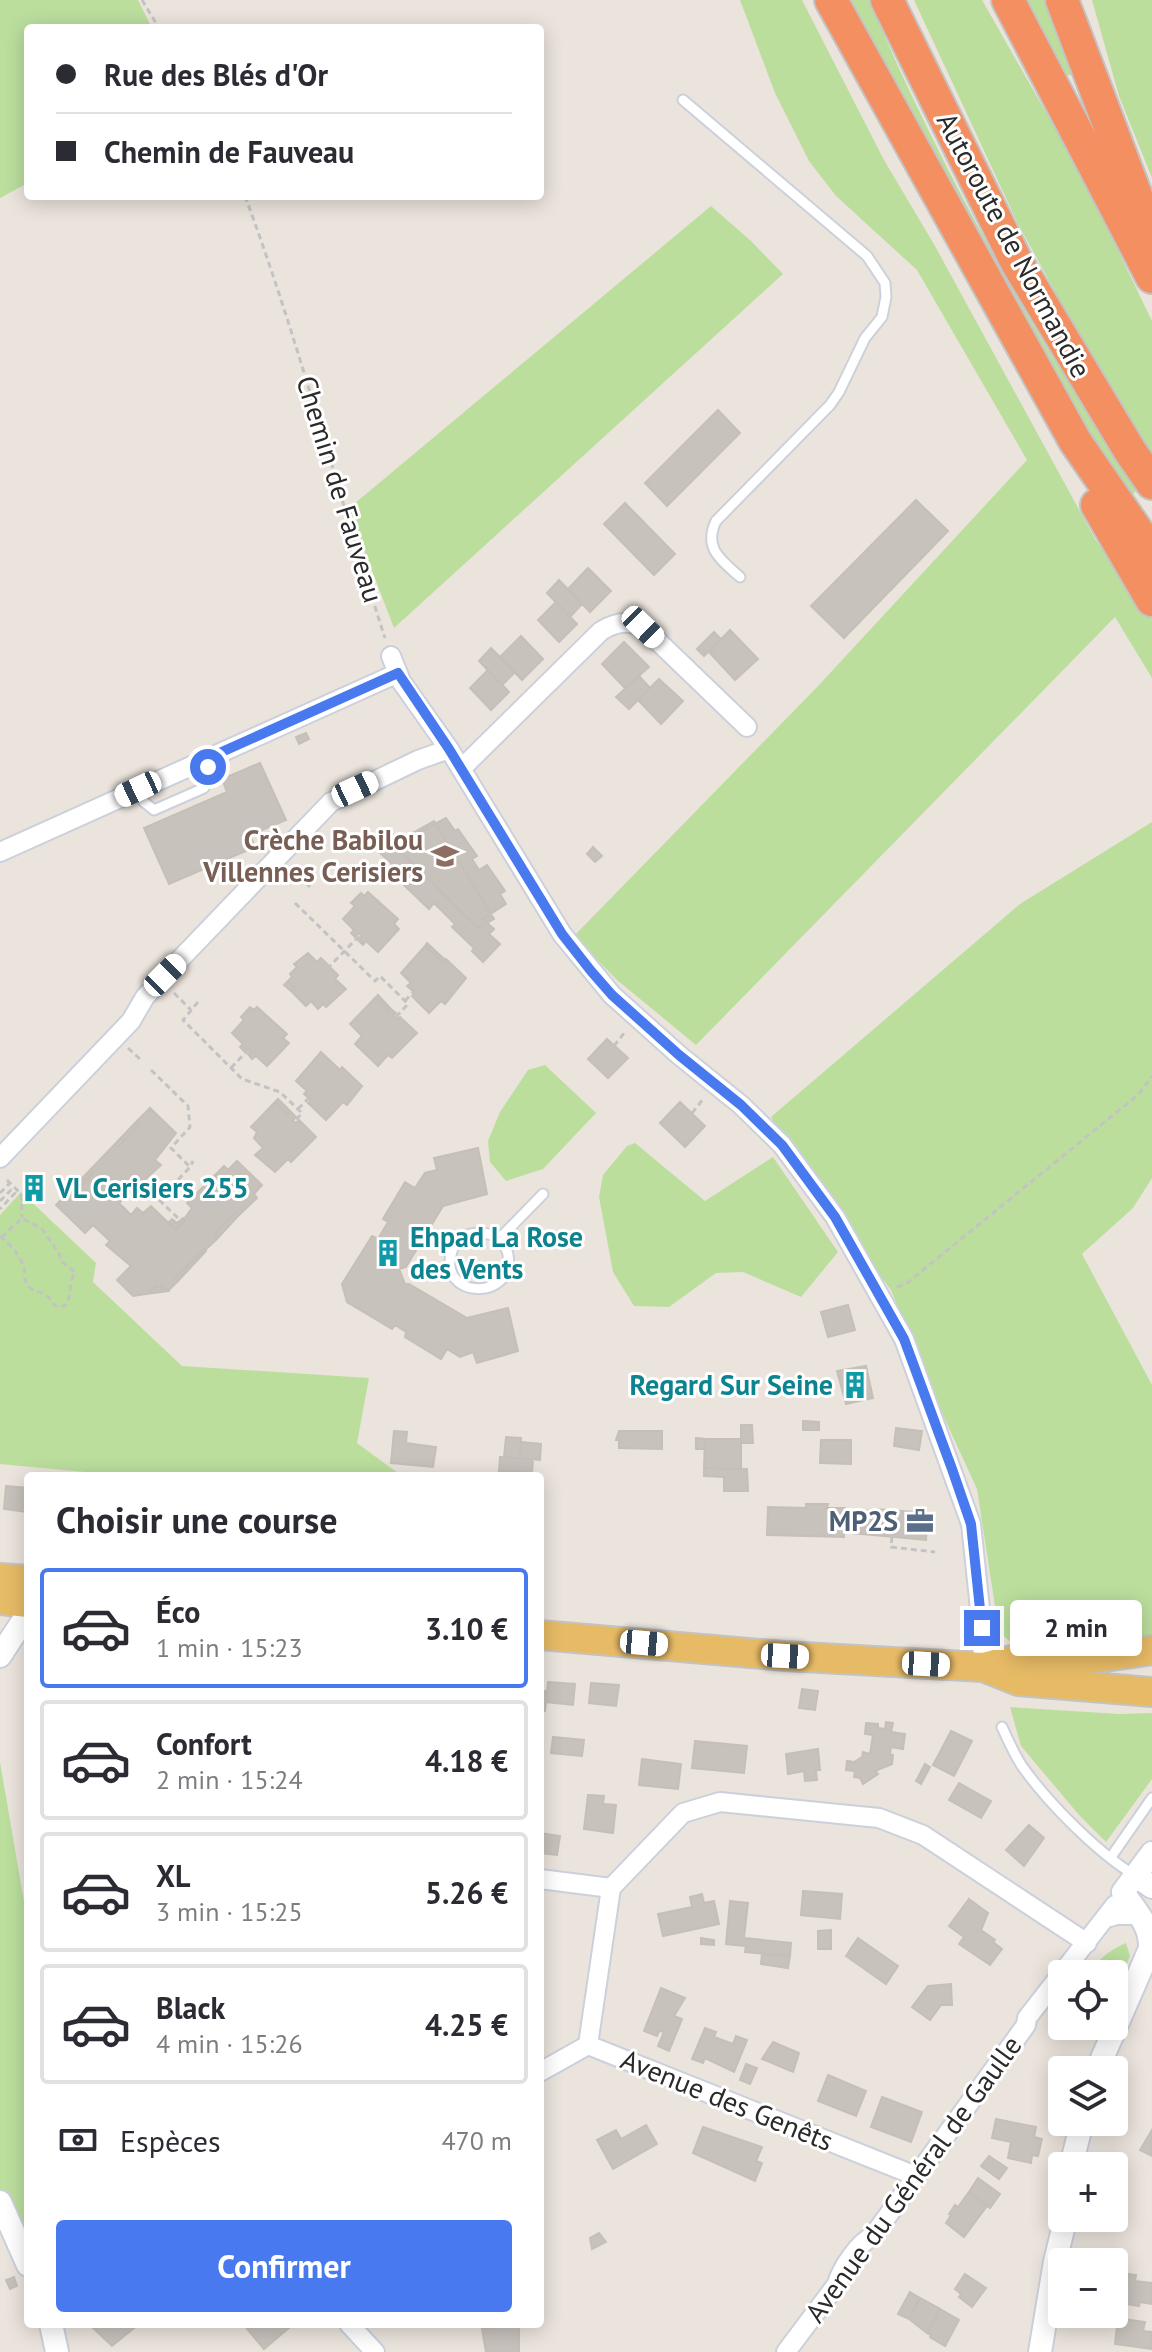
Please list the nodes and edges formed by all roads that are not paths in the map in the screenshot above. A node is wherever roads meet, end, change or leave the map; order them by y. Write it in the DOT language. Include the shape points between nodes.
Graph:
graph roads {
  1 [pos="831,0"];
  2 [pos="887,0"];
  3 [pos="1008,0"];
  4 [pos="1062,0"];
  5 [pos="683,100"];
  6 [pos="1152,238"];
  7 [pos="1152,277"];
  8 [pos="1075,441"];
  9 [pos="1152,483"];
  10 [pos="1152,553"];
  11 [pos="740,577"];
  12 [pos="1152,600"];
  13 [pos="747,727"];
  14 [pos="449,749"];
  15 [pos="461,769"];
  16 [pos="0,852"];
  17 [pos="0,1158"];
  18 [pos="543,1194"];
  19 [pos="500,1238"];
  20 [pos="0,1578"];
  21 [pos="24,1580"];
  22 [pos="0,1600"];
  23 [pos="24,1603"];
  24 [pos="24,1619"];
  25 [pos="0,1635"];
  26 [pos="544,1635"];
  27 [pos="0,1647"];
  28 [pos="1152,1650"];
  29 [pos="0,1656"];
  30 [pos="983,1667"];
  31 [pos="1152,1692"];
  32 [pos="1002,1727"];
  33 [pos="1152,1798"];
  34 [pos="1152,1853"];
  35 [pos="1111,1857"];
  36 [pos="544,1880"];
  37 [pos="1137,1885"];
  38 [pos="611,1888"];
  39 [pos="1145,1911"];
  40 [pos="1110,1915"];
  41 [pos="1087,1943"];
  42 [pos="1151,1946"];
  43 [pos="588,2045"];
  44 [pos="1103,2056"];
  45 [pos="544,2070"];
  46 [pos="916,2176"];
  47 [pos="0,2203"];
  48 [pos="1062,2232"];
  49 [pos="24,2256"];
  50 [pos="52,2328"];
  51 [pos="353,2328"];
  52 [pos="57,2352"];
  53 [pos="375,2352"];
  54 [pos="786,2352"];
  55 [pos="1040,2352"];
  1 -- 8 [label="highway"];
  2 -- 9 [label="highway, Autoroute de Normandie" via="1016,261"];
  3 -- 7 [label="highway"];
  4 -- 6 [label="highway"];
  5 -- 11 [label="lane" via="867,256 885,283 882,317 830,405 710,533 720,559"];
  8 -- 10 [label="highway"];
  8 -- 12 [label="highway" via="1087,487"];
  13 -- 15 [label="street" via="643,627 624,622 601,631"];
  14 -- 15 [label="street"];
  14 -- 16 [label="street" via="394,665 206,759"];
  14 -- 17 [label="street" via="331,802"];
  15 -- 30 [label="street" via="581,959 612,995 782,1145 835,1217 904,1339 971,1524"];
  18 -- 19 [label="lane"];
  19 -- 19 [label="lane" via="468,1233 454,1244 451,1273 464,1287 479,1290 506,1273 508,1254"];
  20 -- 21 [label="main road"];
  22 -- 23 [label="main road"];
  24 -- 29 [label="street"];
  25 -- 27 [label="street"];
  26 -- 30 [label="main road"];
  28 -- 30 [label="main road" via="1091,1659 1019,1658"];
  30 -- 31 [label="main road" via="1018,1681"];
  32 -- 35 [label="lane" via="1021,1765"];
  33 -- 35 [label="lane"];
  34 -- 37 [label="street, Avenue du Général de Gaulle"];
  35 -- 37 [label="lane"];
  36 -- 38 [label="street"];
  37 -- 39 [label="street"];
  37 -- 40 [label="street, Avenue du Général de Gaulle"];
  38 -- 41 [label="street" via="683,1813 720,1802 879,1818 923,1835"];
  38 -- 43 [label="street"];
  39 -- 40 [label="street"];
  39 -- 42 [label="street"];
  40 -- 41 [label="street, Avenue du Général de Gaulle"];
  41 -- 46 [label="street, Avenue du Général de Gaulle"];
  42 -- 44 [label="street"];
  43 -- 45 [label="street, Avenue des Genêts"];
  43 -- 46 [label="street, Avenue des Genêts"];
  46 -- 54 [label="street, Avenue du Général de Gaulle"];
  47 -- 49 [label="street"];
  48 -- 55 [label="street"];
  50 -- 52 [label="street"];
  51 -- 53 [label="street"];
}
